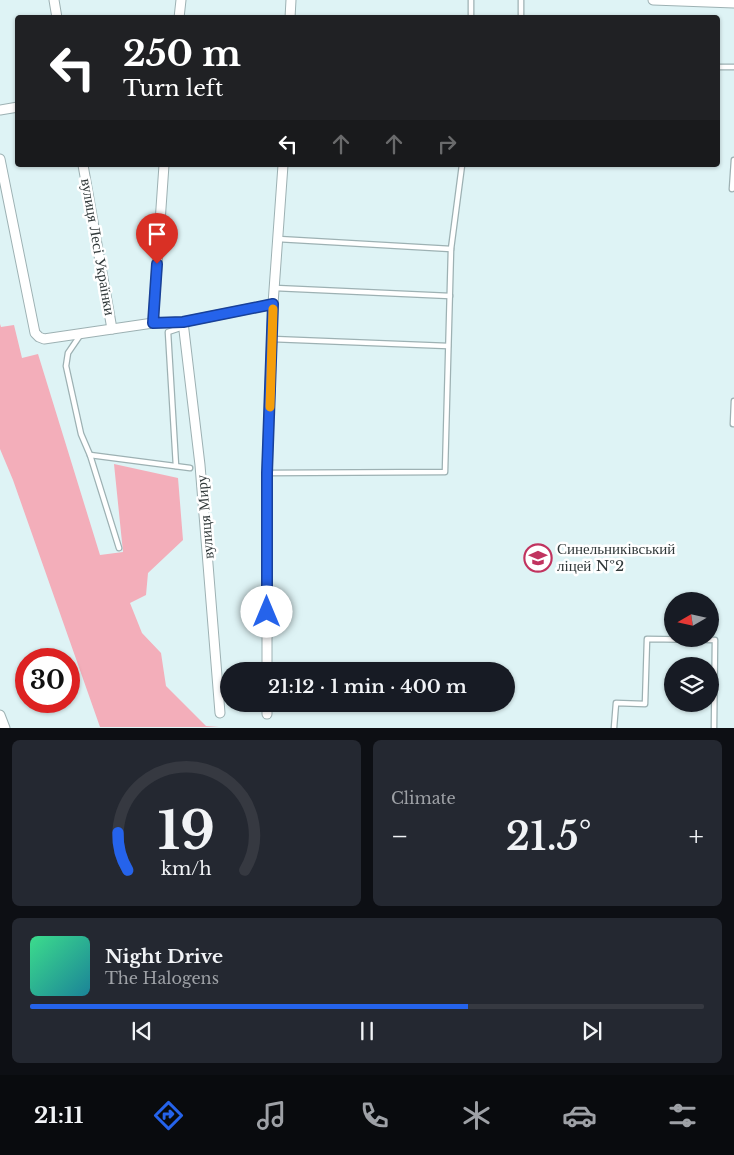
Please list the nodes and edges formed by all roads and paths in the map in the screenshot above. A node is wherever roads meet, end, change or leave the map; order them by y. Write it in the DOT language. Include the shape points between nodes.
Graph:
graph roads {
  1 [pos="54,0"];
  2 [pos="180,0"];
  3 [pos="291,0"];
  4 [pos="471,0"];
  5 [pos="522,0"];
  6 [pos="653,0"];
  7 [pos="734,3"];
  8 [pos="56,15"];
  9 [pos="179,15"];
  10 [pos="290,15"];
  11 [pos="471,15"];
  12 [pos="520,15"];
  13 [pos="720,67"];
  14 [pos="734,68"];
  15 [pos="15,108"];
  16 [pos="0,110"];
  17 [pos="0,159"];
  18 [pos="734,160"];
  19 [pos="83,167"];
  20 [pos="164,167"];
  21 [pos="283,167"];
  22 [pos="462,167"];
  23 [pos="732,189"];
  24 [pos="278,239"];
  25 [pos="451,249"];
  26 [pos="275,288"];
  27 [pos="450,296"];
  28 [pos="273,304"];
  29 [pos="153,323"];
  30 [pos="183,324"];
  31 [pos="112,329"];
  32 [pos="82,333"];
  33 [pos="272,339"];
  34 [pos="448,346"];
  35 [pos="734,402"];
  36 [pos="734,424"];
  37 [pos="90,454"];
  38 [pos="176,466"];
  39 [pos="190,468"];
  40 [pos="267,473"];
  41 [pos="119,548"];
  42 [pos="267,662"];
  43 [pos="220,714"];
  44 [pos="0,715"];
  45 [pos="4,728"];
  46 [pos="614,728"];
  47 [pos="714,728"];
  1 -- 8 [label="street"];
  2 -- 9 [label="street"];
  3 -- 10 [label="street"];
  4 -- 11 [label="lane"];
  5 -- 12 [label="lane"];
  6 -- 7 [label="street"];
  13 -- 14 [label="lane"];
  15 -- 16 [label="street"];
  17 -- 32 [label="street" via="35,333 44,339"];
  18 -- 23 [label="lane"];
  19 -- 31 [label="street, вулиця Лесі Українки"];
  20 -- 29 [label="street"];
  21 -- 24 [label="street"];
  22 -- 25 [label="lane"];
  24 -- 25 [label="lane"];
  24 -- 26 [label="street"];
  25 -- 27 [label="lane"];
  26 -- 27 [label="lane"];
  26 -- 28 [label="street"];
  27 -- 34 [label="lane"];
  28 -- 30 [label="street"];
  28 -- 33 [label="street"];
  29 -- 30 [label="street"];
  29 -- 31 [label="street"];
  30 -- 38 [label="lane" via="168,332"];
  30 -- 43 [label="street, вулиця Миру" via="200,465"];
  31 -- 32 [label="street"];
  32 -- 37 [label="lane" via="68,353 66,366 81,434"];
  33 -- 34 [label="lane"];
  33 -- 40 [label="street"];
  34 -- 40 [label="lane" via="445,472"];
  35 -- 36 [label="lane"];
  37 -- 38 [label="lane"];
  37 -- 41 [label="lane"];
  38 -- 39 [label="lane"];
  40 -- 42 [label="street"];
  44 -- 45 [label="street"];
  46 -- 47 [label="lane" via="616,703 645,704 647,639 715,640"];
}
